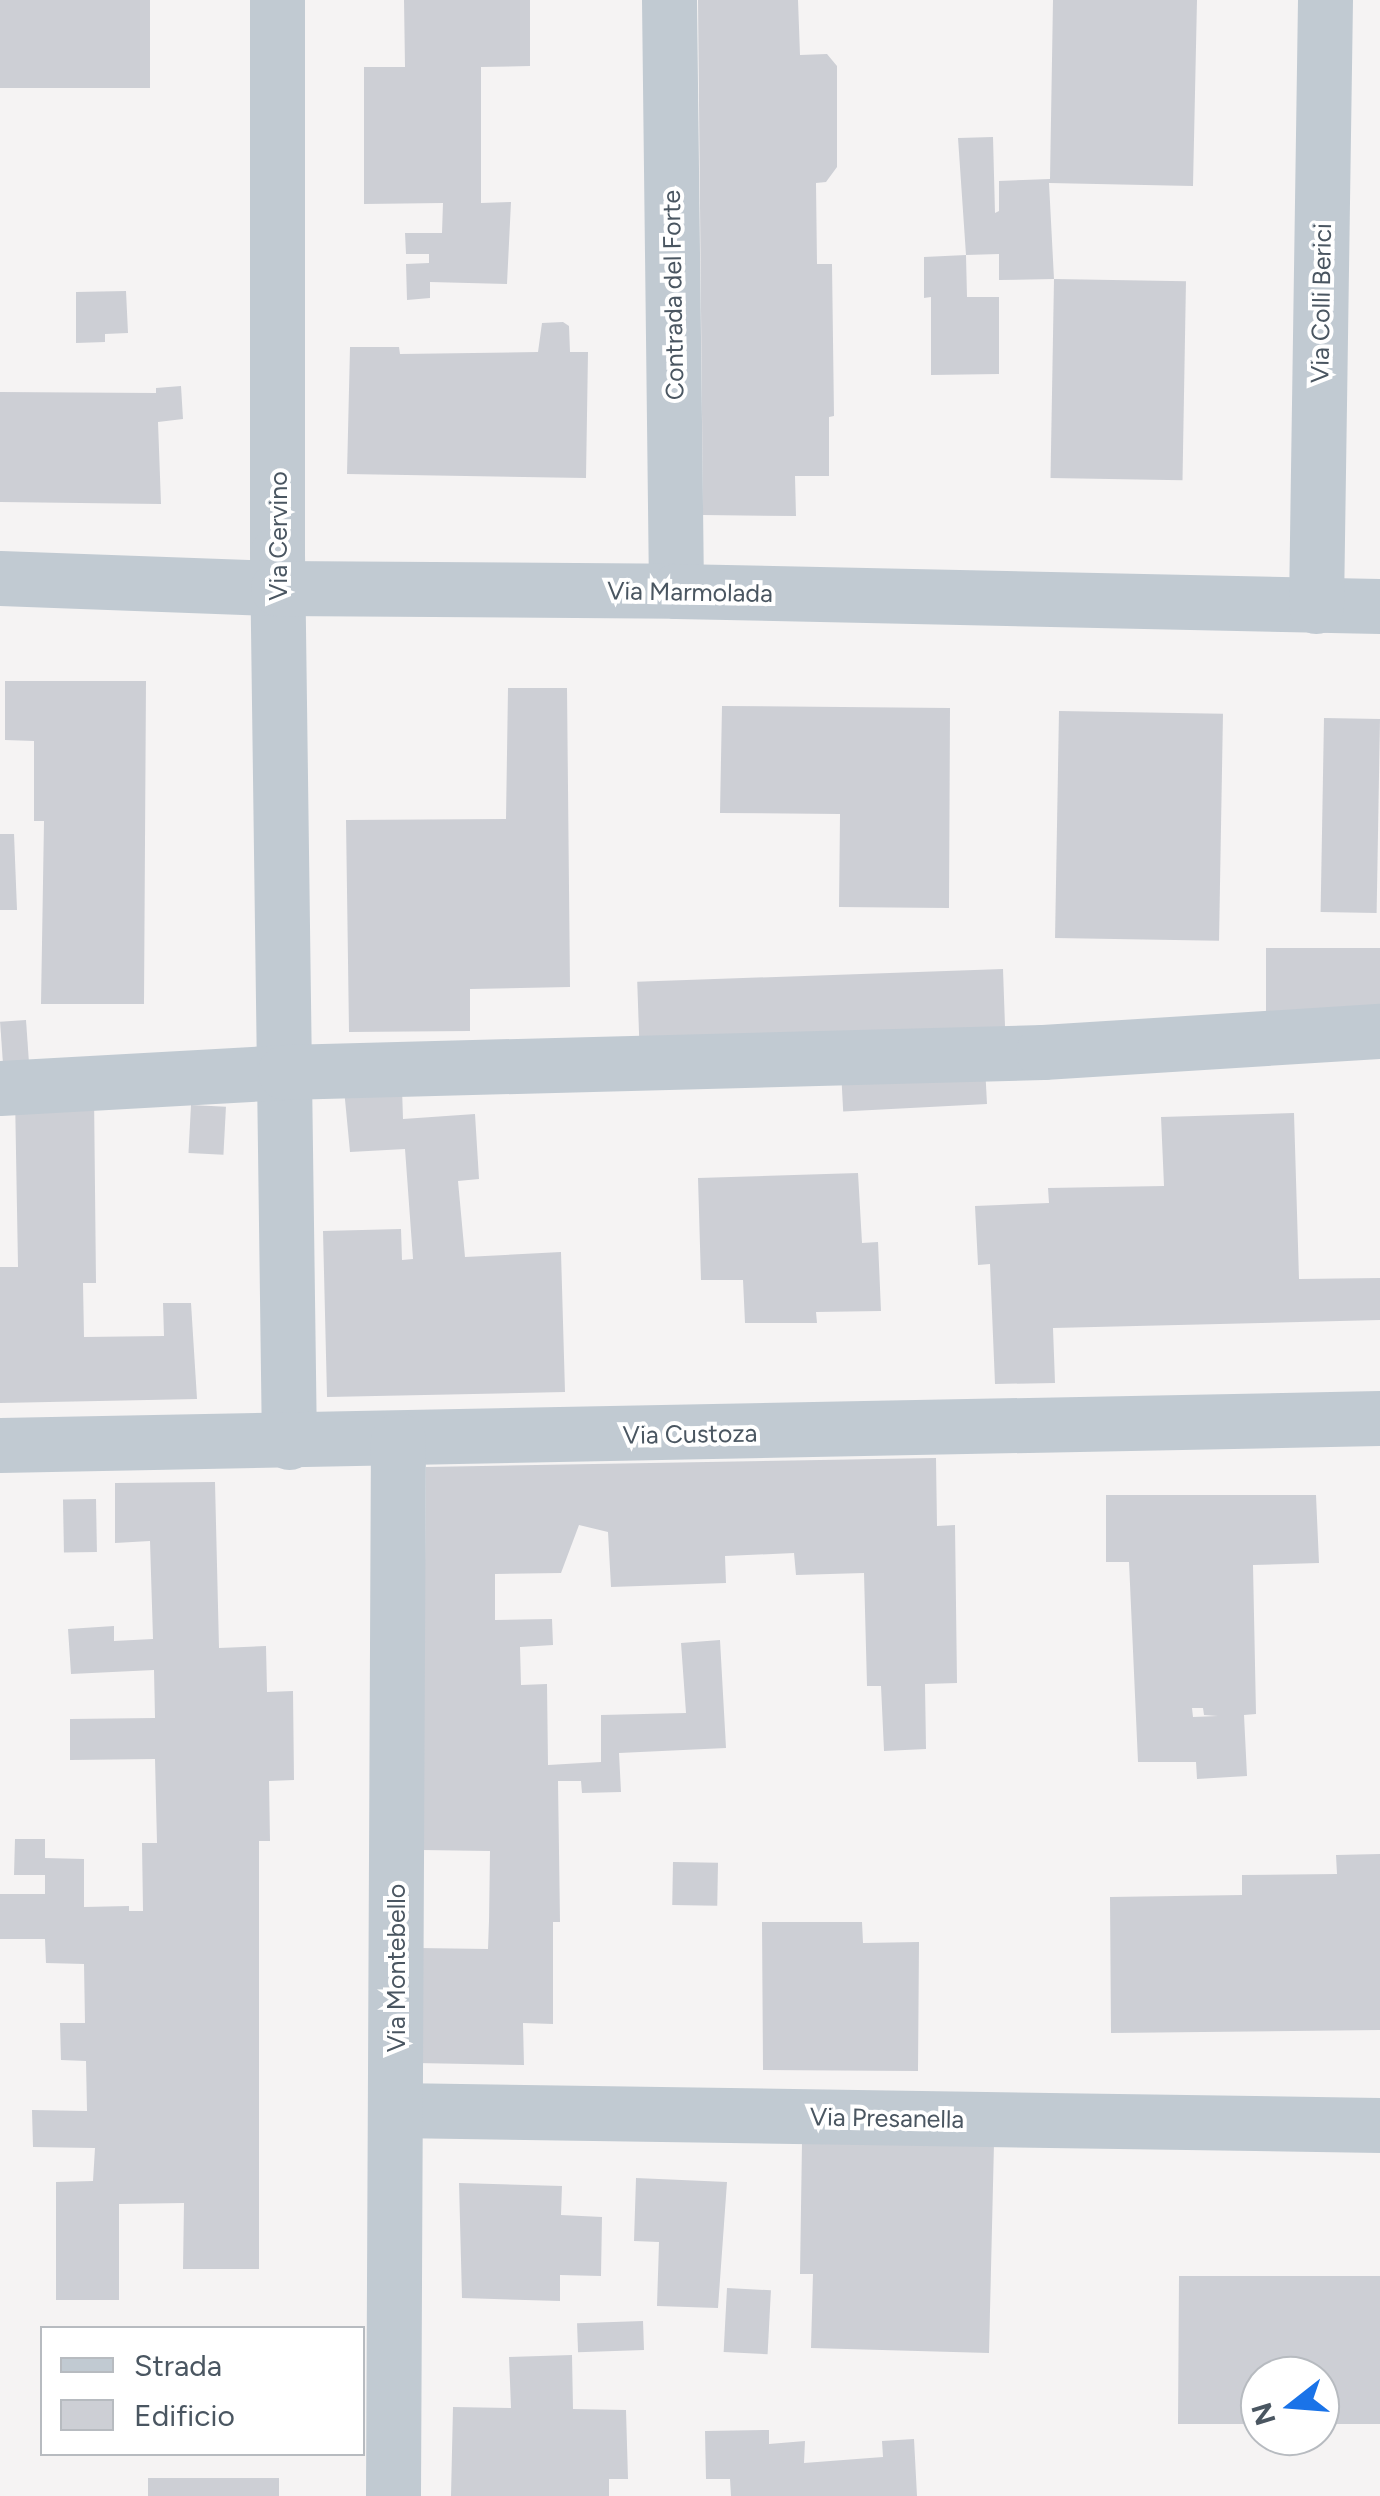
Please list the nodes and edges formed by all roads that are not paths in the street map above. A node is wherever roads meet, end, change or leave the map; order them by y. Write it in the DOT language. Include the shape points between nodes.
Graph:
graph roads {
  1 [pos="277,0"];
  2 [pos="668,0"];
  3 [pos="1325,0"];
  4 [pos="0,578"];
  5 [pos="278,588"];
  6 [pos="676,590"];
  7 [pos="1316,606"];
  8 [pos="1380,606"];
  9 [pos="1380,1031"];
  10 [pos="285,1072"];
  11 [pos="0,1088"];
  12 [pos="1380,1418"];
  13 [pos="398,1440"];
  14 [pos="289,1442"];
  15 [pos="0,1445"];
  16 [pos="395,2110"];
  17 [pos="1380,2125"];
  18 [pos="393,2496"];
  1 -- 5 [label="street, Via Cervino"];
  2 -- 6 [label="street, Contrada del Forte"];
  3 -- 7 [label="street, Via Colli Berici"];
  4 -- 5 [label="street, Via Marmolada"];
  5 -- 6 [label="street, Via Marmolada"];
  5 -- 10 [label="street, Via Cervino"];
  6 -- 7 [label="street, Via Marmolada"];
  7 -- 8 [label="street, Via Marmolada"];
  9 -- 10 [label="street" via="1043,1052"];
  10 -- 11 [label="street"];
  10 -- 14 [label="street, Via Cervino"];
  12 -- 13 [label="street, Via Custoza"];
  13 -- 14 [label="street, Via Custoza"];
  13 -- 16 [label="street, Via Montebello"];
  14 -- 15 [label="street, Via Custoza"];
  16 -- 17 [label="street, Via Presanella"];
  16 -- 18 [label="street, Via Montebello"];
}
